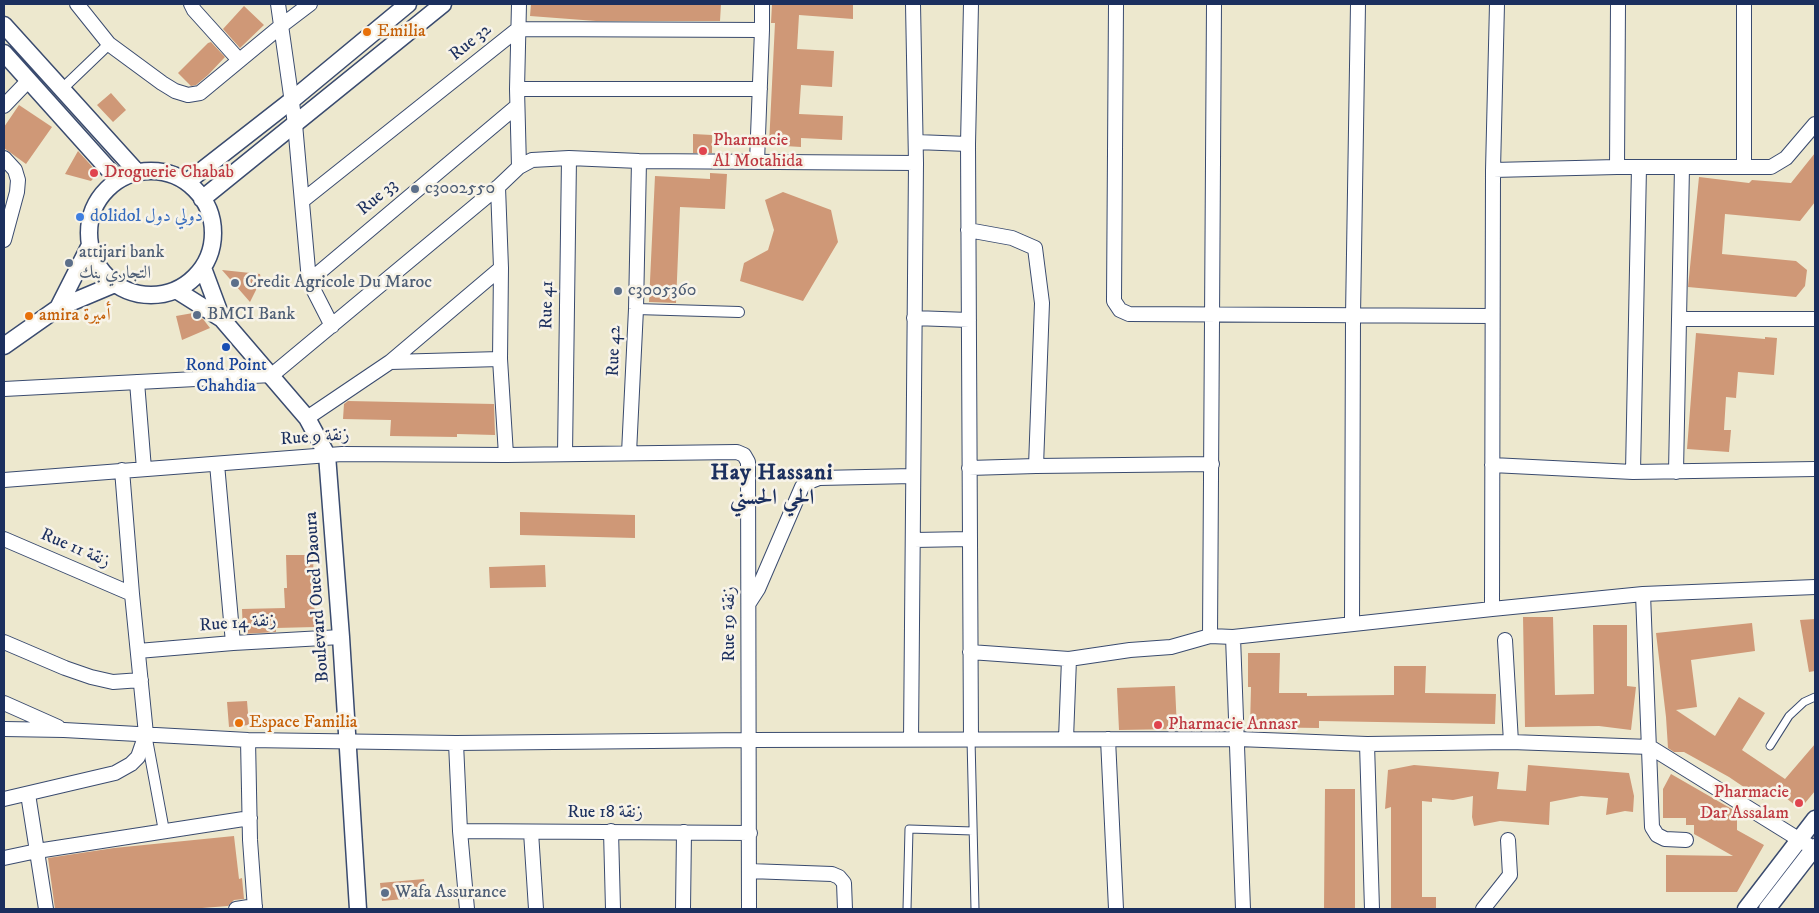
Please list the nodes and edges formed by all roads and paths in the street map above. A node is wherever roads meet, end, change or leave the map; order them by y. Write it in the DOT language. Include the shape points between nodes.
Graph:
graph roads {
  1 [pos="76,4"];
  2 [pos="192,4"];
  3 [pos="278,4"];
  4 [pos="310,4"];
  5 [pos="408,4"];
  6 [pos="443,4"];
  7 [pos="519,4"];
  8 [pos="762,4"];
  9 [pos="913,4"];
  10 [pos="971,4"];
  11 [pos="1116,4"];
  12 [pos="1214,4"];
  13 [pos="1358,4"];
  14 [pos="1497,4"];
  15 [pos="1618,4"];
  16 [pos="1744,4"];
  17 [pos="4,25"];
  18 [pos="281,26"];
  19 [pos="518,29"];
  20 [pos="762,30"];
  21 [pos="109,44"];
  22 [pos="4,53"];
  23 [pos="239,60"];
  24 [pos="28,81"];
  25 [pos="517,89"];
  26 [pos="760,89"];
  27 [pos="61,90"];
  28 [pos="292,100"];
  29 [pos="4,106"];
  30 [pos="517,106"];
  31 [pos="295,124"];
  32 [pos="1815,124"];
  33 [pos="916,142"];
  34 [pos="968,144"];
  35 [pos="4,158"];
  36 [pos="569,158"];
  37 [pos="639,161"];
  38 [pos="757,162"];
  39 [pos="916,163"];
  40 [pos="519,167"];
  41 [pos="1618,167"];
  42 [pos="1639,167"];
  43 [pos="1682,167"];
  44 [pos="1744,167"];
  45 [pos="1493,170"];
  46 [pos="137,172"];
  47 [pos="118,180"];
  48 [pos="187,182"];
  49 [pos="498,187"];
  50 [pos="202,199"];
  51 [pos="302,201"];
  52 [pos="968,230"];
  53 [pos="4,240"];
  54 [pos="90,245"];
  55 [pos="203,268"];
  56 [pos="501,268"];
  57 [pos="309,281"];
  58 [pos="115,284"];
  59 [pos="176,290"];
  60 [pos="58,308"];
  61 [pos="636,309"];
  62 [pos="739,312"];
  63 [pos="1211,315"];
  64 [pos="1353,316"];
  65 [pos="1492,316"];
  66 [pos="914,318"];
  67 [pos="222,319"];
  68 [pos="1679,319"];
  69 [pos="1815,319"];
  70 [pos="969,320"];
  71 [pos="332,326"];
  72 [pos="4,346"];
  73 [pos="500,359"];
  74 [pos="390,362"];
  75 [pos="272,375"];
  76 [pos="136,382"];
  77 [pos="4,389"];
  78 [pos="307,418"];
  79 [pos="630,453"];
  80 [pos="565,454"];
  81 [pos="328,455"];
  82 [pos="506,455"];
  83 [pos="218,464"];
  84 [pos="1212,464"];
  85 [pos="1492,465"];
  86 [pos="1036,466"];
  87 [pos="969,468"];
  88 [pos="144,469"];
  89 [pos="1815,469"];
  90 [pos="122,470"];
  91 [pos="1633,472"];
  92 [pos="1676,472"];
  93 [pos="913,476"];
  94 [pos="4,480"];
  95 [pos="4,539"];
  96 [pos="970,539"];
  97 [pos="914,540"];
  98 [pos="1815,587"];
  99 [pos="132,594"];
  100 [pos="1642,594"];
  101 [pos="749,603"];
  102 [pos="1492,608"];
  103 [pos="1352,624"];
  104 [pos="1210,636"];
  105 [pos="342,637"];
  106 [pos="1233,637"];
  107 [pos="1505,640"];
  108 [pos="4,642"];
  109 [pos="233,643"];
  110 [pos="138,651"];
  111 [pos="970,652"];
  112 [pos="1069,659"];
  113 [pos="141,680"];
  114 [pos="1815,697"];
  115 [pos="4,703"];
  116 [pos="4,730"];
  117 [pos="64,730"];
  118 [pos="146,734"];
  119 [pos="911,739"];
  120 [pos="971,739"];
  121 [pos="1066,739"];
  122 [pos="1108,739"];
  123 [pos="1238,739"];
  124 [pos="248,740"];
  125 [pos="750,740"];
  126 [pos="348,742"];
  127 [pos="1510,742"];
  128 [pos="456,743"];
  129 [pos="1367,744"];
  130 [pos="1770,746"];
  131 [pos="1650,748"];
  132 [pos="28,794"];
  133 [pos="4,799"];
  134 [pos="250,818"];
  135 [pos="1815,819"];
  136 [pos="164,831"];
  137 [pos="460,831"];
  138 [pos="973,831"];
  139 [pos="531,832"];
  140 [pos="611,832"];
  141 [pos="684,832"];
  142 [pos="750,833"];
  143 [pos="1799,838"];
  144 [pos="1508,840"];
  145 [pos="1686,840"];
  146 [pos="1815,849"];
  147 [pos="37,850"];
  148 [pos="4,858"];
  149 [pos="749,871"];
  150 [pos="255,908"];
  151 [pos="46,909"];
  152 [pos="236,909"];
  153 [pos="358,909"];
  154 [pos="466,909"];
  155 [pos="536,909"];
  156 [pos="613,909"];
  157 [pos="683,909"];
  158 [pos="749,909"];
  159 [pos="844,909"];
  160 [pos="906,909"];
  161 [pos="975,909"];
  162 [pos="1116,909"];
  163 [pos="1243,909"];
  164 [pos="1372,909"];
  165 [pos="1483,909"];
  166 [pos="1746,909"];
  167 [pos="1767,909"];
  1 -- 21 [label="street"];
  2 -- 23 [label="street"];
  3 -- 18 [label="street"];
  4 -- 18 [label="street"];
  5 -- 28 [label="street"];
  6 -- 31 [label="street"];
  7 -- 19 [label="street"];
  8 -- 20 [label="street"];
  9 -- 33 [label="street"];
  10 -- 34 [label="street"];
  11 -- 63 [label="street" via="1114,301 1120,310 1129,314"];
  12 -- 63 [label="street"];
  13 -- 64 [label="street"];
  14 -- 45 [label="street"];
  15 -- 41 [label="street"];
  16 -- 44 [label="street"];
  17 -- 27 [label="street"];
  18 -- 23 [label="street"];
  18 -- 28 [label="street"];
  19 -- 20 [label="street, Rue 32"];
  19 -- 25 [label="street"];
  19 -- 51 [label="street, Rue 32"];
  20 -- 26 [label="street"];
  21 -- 23 [label="street" via="162,83 188,95 200,93"];
  21 -- 27 [label="street"];
  22 -- 24 [label="street"];
  24 -- 29 [label="street"];
  24 -- 47 [label="street"];
  25 -- 26 [label="street"];
  25 -- 30 [label="street"];
  26 -- 38 [label="street"];
  27 -- 46 [label="street"];
  28 -- 31 [label="street"];
  28 -- 48 [label="street"];
  30 -- 40 [label="street"];
  30 -- 57 [label="street, Rue 33"];
  31 -- 50 [label="street"];
  31 -- 51 [label="street"];
  32 -- 44 [label="street" via="1777,164"];
  33 -- 34 [label="street"];
  33 -- 39 [label="street"];
  34 -- 52 [label="street"];
  35 -- 53 [label="street" via="15,170 18,180"];
  36 -- 37 [label="street"];
  36 -- 40 [label="street" via="532,160"];
  36 -- 80 [label="street, Rue 41"];
  37 -- 38 [label="street"];
  37 -- 61 [label="street, Rue 42"];
  38 -- 39 [label="street"];
  39 -- 66 [label="street"];
  40 -- 49 [label="street"];
  41 -- 42 [label="street"];
  41 -- 45 [label="street"];
  42 -- 43 [label="street"];
  42 -- 91 [label="street"];
  43 -- 44 [label="street"];
  43 -- 68 [label="street"];
  45 -- 65 [label="street"];
  46 -- 47 [label="street"];
  46 -- 48 [label="street" via="171,174"];
  47 -- 54 [label="street" via="100,197 90,220"];
  48 -- 50 [label="street"];
  49 -- 56 [label="street"];
  49 -- 71 [label="street"];
  50 -- 55 [label="street" via="210,215 213,233"];
  51 -- 57 [label="street"];
  52 -- 70 [label="street"];
  52 -- 86 [label="street" via="1012,238 1035,248 1042,303"];
  54 -- 58 [label="street" via="99,267"];
  54 -- 60 [label="street"];
  55 -- 59 [label="street"];
  55 -- 67 [label="street, Boulevard Oued Daoura"];
  56 -- 73 [label="street"];
  56 -- 74 [label="street"];
  57 -- 71 [label="street"];
  58 -- 59 [label="street" via="145,295"];
  58 -- 60 [label="street"];
  59 -- 67 [label="street, Boulevard Oued Daoura"];
  60 -- 72 [label="street"];
  61 -- 62 [label="street"];
  61 -- 79 [label="street, Rue 42"];
  63 -- 64 [label="street"];
  63 -- 84 [label="street"];
  64 -- 65 [label="street"];
  64 -- 103 [label="street"];
  65 -- 85 [label="street"];
  66 -- 70 [label="street"];
  66 -- 93 [label="street"];
  67 -- 75 [label="street, Boulevard Oued Daoura"];
  68 -- 69 [label="street"];
  68 -- 92 [label="street"];
  70 -- 87 [label="street"];
  71 -- 75 [label="street"];
  73 -- 74 [label="street"];
  73 -- 82 [label="street"];
  74 -- 78 [label="street"];
  75 -- 76 [label="street"];
  75 -- 78 [label="street, Boulevard Oued Daoura"];
  76 -- 77 [label="street"];
  76 -- 88 [label="street"];
  78 -- 81 [label="street, Boulevard Oued Daoura"];
  79 -- 80 [label="street, Rue 9 زنقة"];
  79 -- 101 [label="street, Rue 19 زنقة" via="737,452 747,458"];
  80 -- 82 [label="street, Rue 9 زنقة"];
  81 -- 82 [label="street, Rue 9 زنقة"];
  81 -- 83 [label="street, Rue 9 زنقة"];
  81 -- 105 [label="street, Boulevard Oued Daoura"];
  83 -- 88 [label="street, Rue 9 زنقة"];
  83 -- 109 [label="street"];
  84 -- 86 [label="street"];
  84 -- 104 [label="street"];
  85 -- 91 [label="street"];
  85 -- 102 [label="street"];
  86 -- 87 [label="street"];
  87 -- 96 [label="street"];
  88 -- 90 [label="street, Rue 9 زنقة"];
  89 -- 92 [label="street"];
  90 -- 94 [label="street, Rue 9 زنقة"];
  90 -- 99 [label="street"];
  91 -- 92 [label="street"];
  93 -- 97 [label="street"];
  93 -- 101 [label="street" via="819,478 806,482"];
  95 -- 99 [label="street, Rue 11 زنقة"];
  96 -- 97 [label="street"];
  96 -- 111 [label="street"];
  97 -- 119 [label="street"];
  98 -- 100 [label="street"];
  99 -- 110 [label="street"];
  100 -- 102 [label="street"];
  100 -- 131 [label="street"];
  101 -- 125 [label="street, Rue 19 زنقة"];
  102 -- 103 [label="street"];
  103 -- 106 [label="street"];
  104 -- 106 [label="street"];
  104 -- 112 [label="street" via="1171,646"];
  105 -- 109 [label="street, Rue 14 زنقة"];
  105 -- 126 [label="street, Boulevard Oued Daoura"];
  106 -- 123 [label="street"];
  107 -- 127 [label="street"];
  108 -- 113 [label="street" via="90,676 112,682"];
  109 -- 110 [label="street, Rue 14 زنقة"];
  110 -- 113 [label="street"];
  111 -- 112 [label="street"];
  111 -- 120 [label="street"];
  112 -- 121 [label="street"];
  113 -- 118 [label="street"];
  114 -- 130 [label="lane" via="1789,716"];
  115 -- 117 [label="street"];
  116 -- 117 [label="street"];
  117 -- 118 [label="street"];
  118 -- 124 [label="street"];
  118 -- 132 [label="street" via="138,757 115,773"];
  118 -- 136 [label="street"];
  119 -- 120 [label="street"];
  119 -- 125 [label="street"];
  120 -- 121 [label="street"];
  120 -- 138 [label="lane"];
  121 -- 122 [label="street"];
  122 -- 123 [label="street"];
  122 -- 162 [label="street"];
  123 -- 129 [label="street"];
  123 -- 163 [label="street"];
  124 -- 126 [label="street"];
  124 -- 134 [label="street"];
  125 -- 128 [label="street"];
  125 -- 142 [label="street, Rue 19 زنقة"];
  126 -- 128 [label="street"];
  126 -- 153 [label="street, Boulevard Oued Daoura"];
  127 -- 129 [label="street"];
  127 -- 131 [label="street"];
  128 -- 137 [label="street"];
  129 -- 164 [label="street"];
  131 -- 143 [label="street"];
  131 -- 145 [label="street" via="1652,827 1665,839"];
  132 -- 133 [label="street"];
  132 -- 147 [label="street"];
  134 -- 136 [label="street"];
  134 -- 150 [label="street"];
  135 -- 143 [label="street"];
  136 -- 147 [label="street"];
  137 -- 139 [label="street, Rue 18 زنقة"];
  137 -- 154 [label="street"];
  138 -- 160 [label="lane" via="909,829"];
  138 -- 161 [label="lane"];
  139 -- 140 [label="street, Rue 18 زنقة"];
  139 -- 155 [label="street"];
  140 -- 141 [label="street, Rue 18 زنقة"];
  140 -- 156 [label="street"];
  141 -- 142 [label="street, Rue 18 زنقة"];
  141 -- 157 [label="street"];
  142 -- 149 [label="street, Rue 19 زنقة"];
  143 -- 146 [label="street"];
  143 -- 166 [label="street"];
  144 -- 165 [label="street" via="1510,875"];
  146 -- 167 [label="street"];
  147 -- 148 [label="street"];
  147 -- 151 [label="street"];
  149 -- 158 [label="street, Rue 19 زنقة"];
  149 -- 159 [label="street" via="839,876 844,884"];
  150 -- 152 [label="street"];
}
